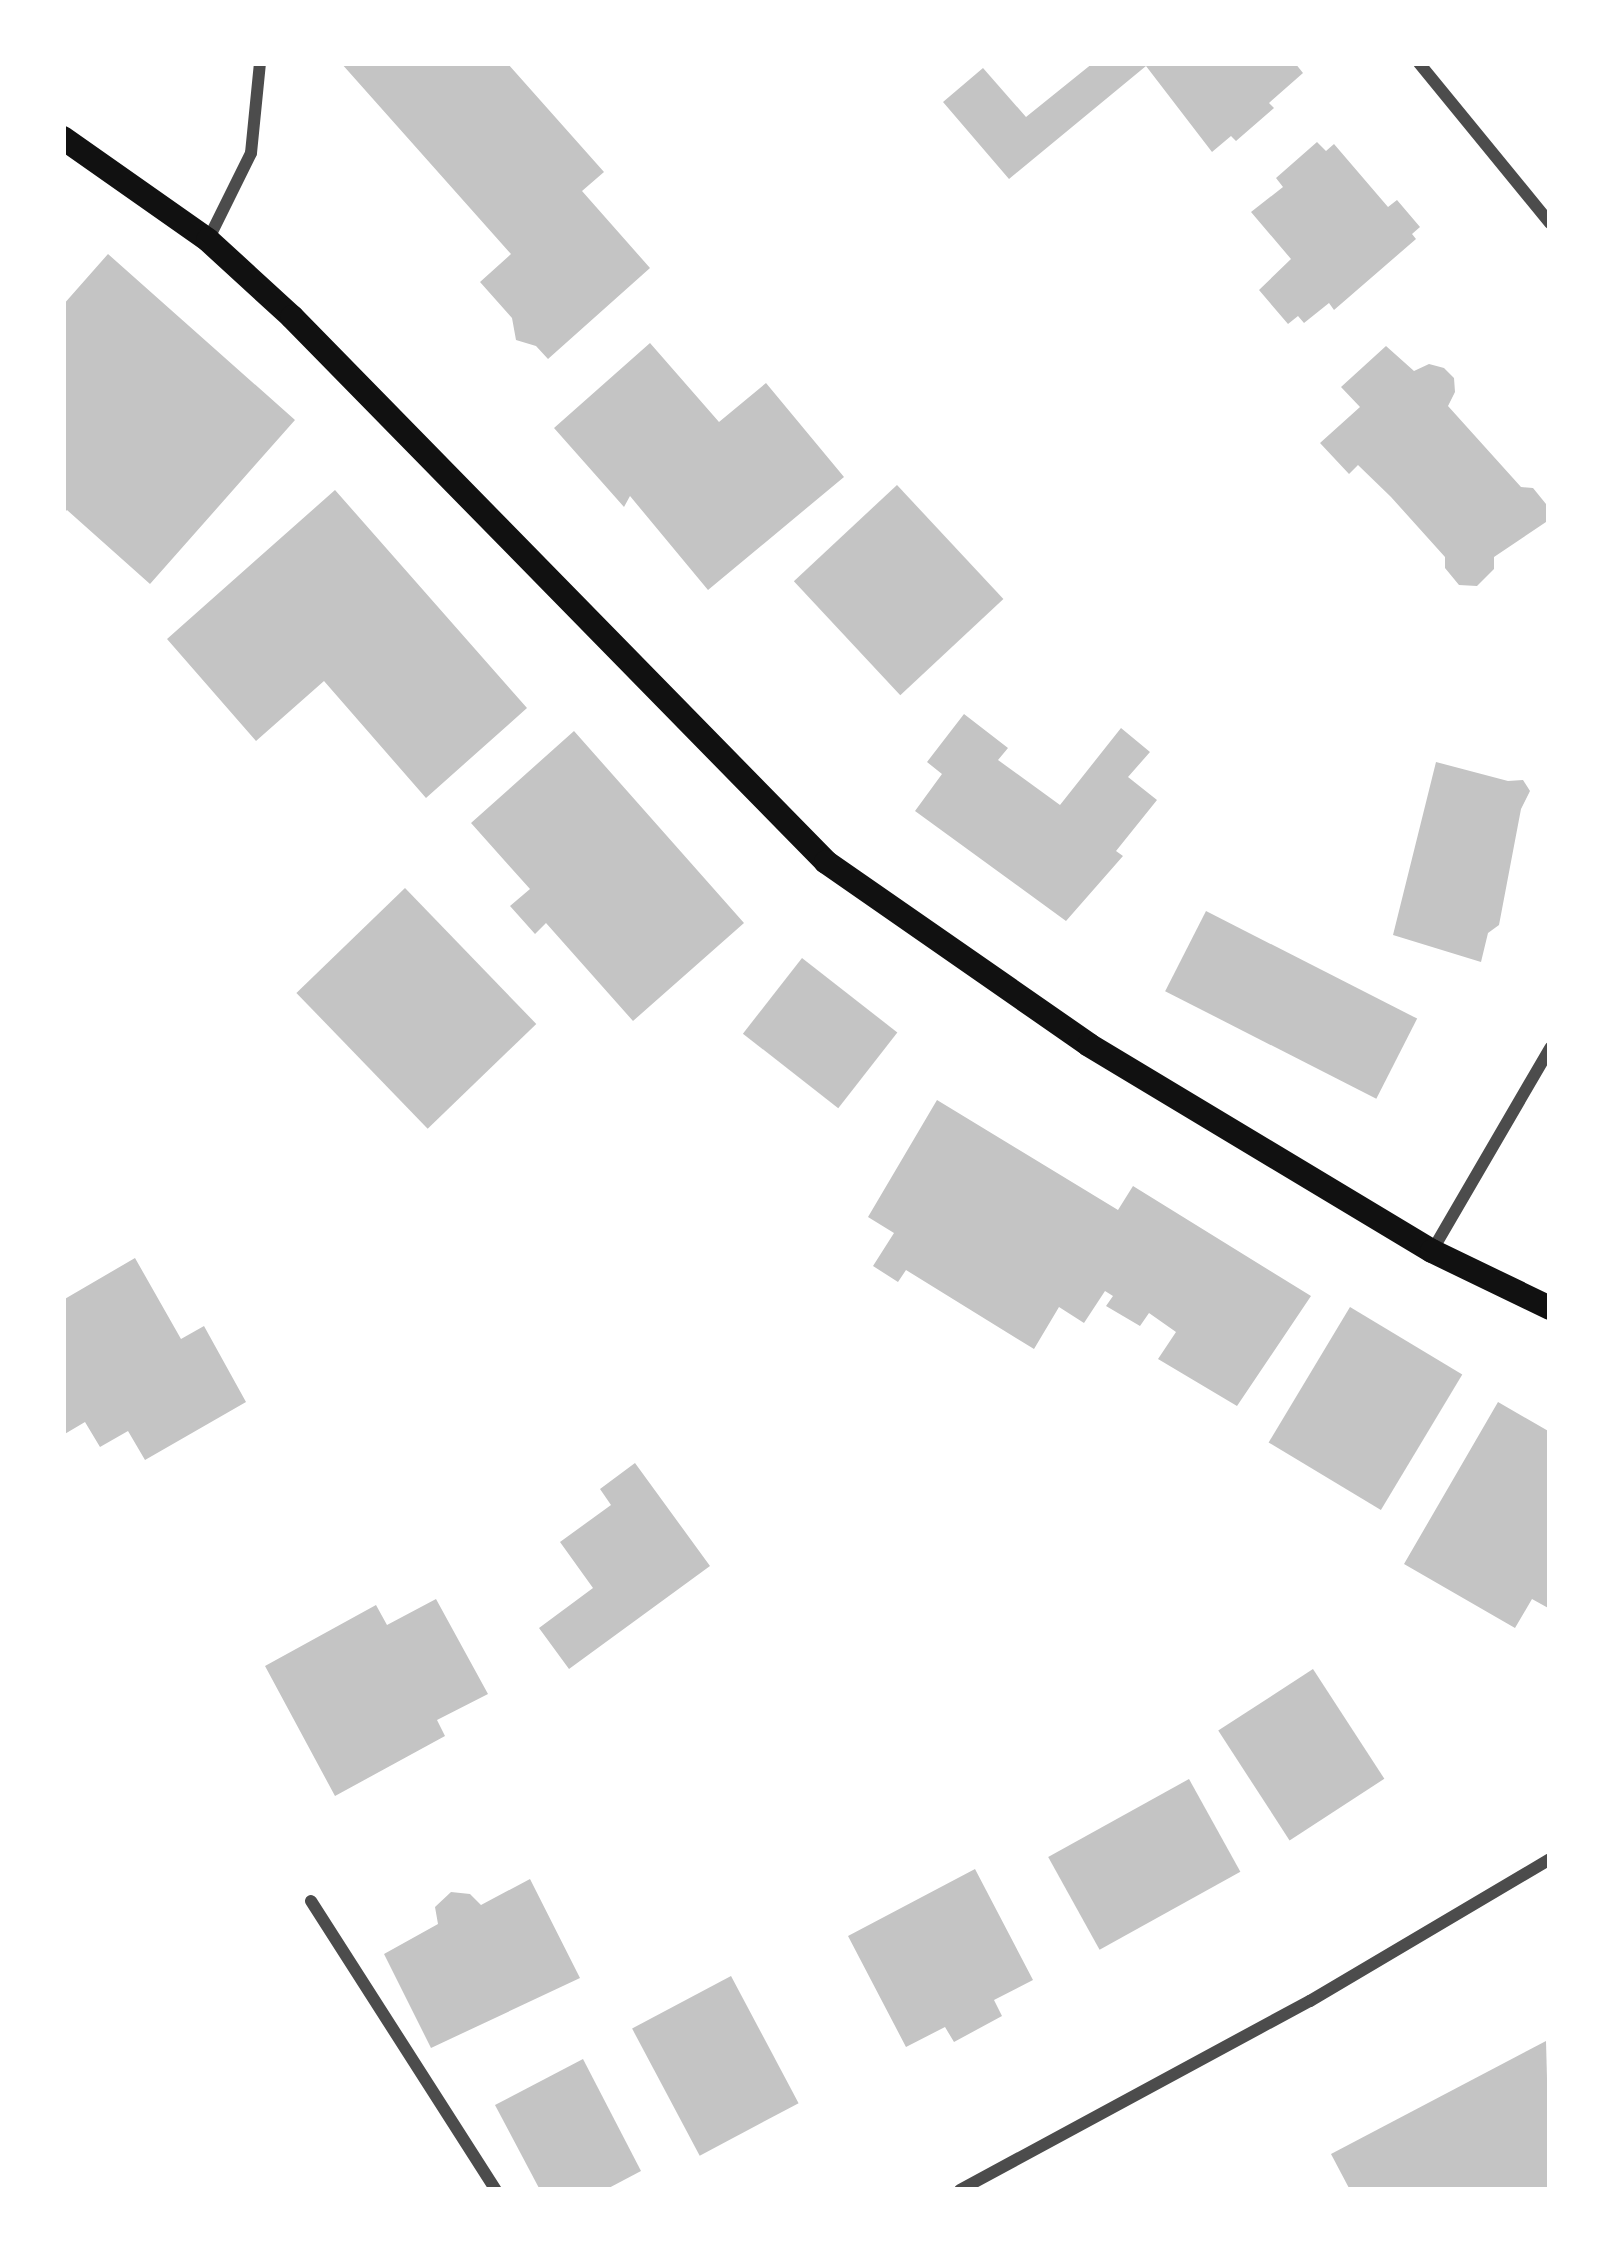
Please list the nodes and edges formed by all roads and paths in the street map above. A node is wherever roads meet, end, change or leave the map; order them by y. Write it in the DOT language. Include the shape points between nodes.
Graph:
graph roads {
  1 [pos="260,63"];
  2 [pos="1419,63"];
  3 [pos="63,138"];
  4 [pos="1550,224"];
  5 [pos="208,240"];
  6 [pos="1550,1048"];
  7 [pos="1432,1251"];
  8 [pos="1550,1308"];
  9 [pos="1550,1859"];
  10 [pos="310,1901"];
  11 [pos="496,2190"];
  12 [pos="959,2190"];
  1 -- 5 [label="street" via="251,153"];
  2 -- 4 [label="street"];
  3 -- 5 [label="main road"];
  5 -- 7 [label="main road" via="826,862 1089,1046"];
  6 -- 7 [label="street"];
  7 -- 8 [label="main road"];
  9 -- 12 [label="street" via="1310,2001"];
  10 -- 11 [label="street"];
}
